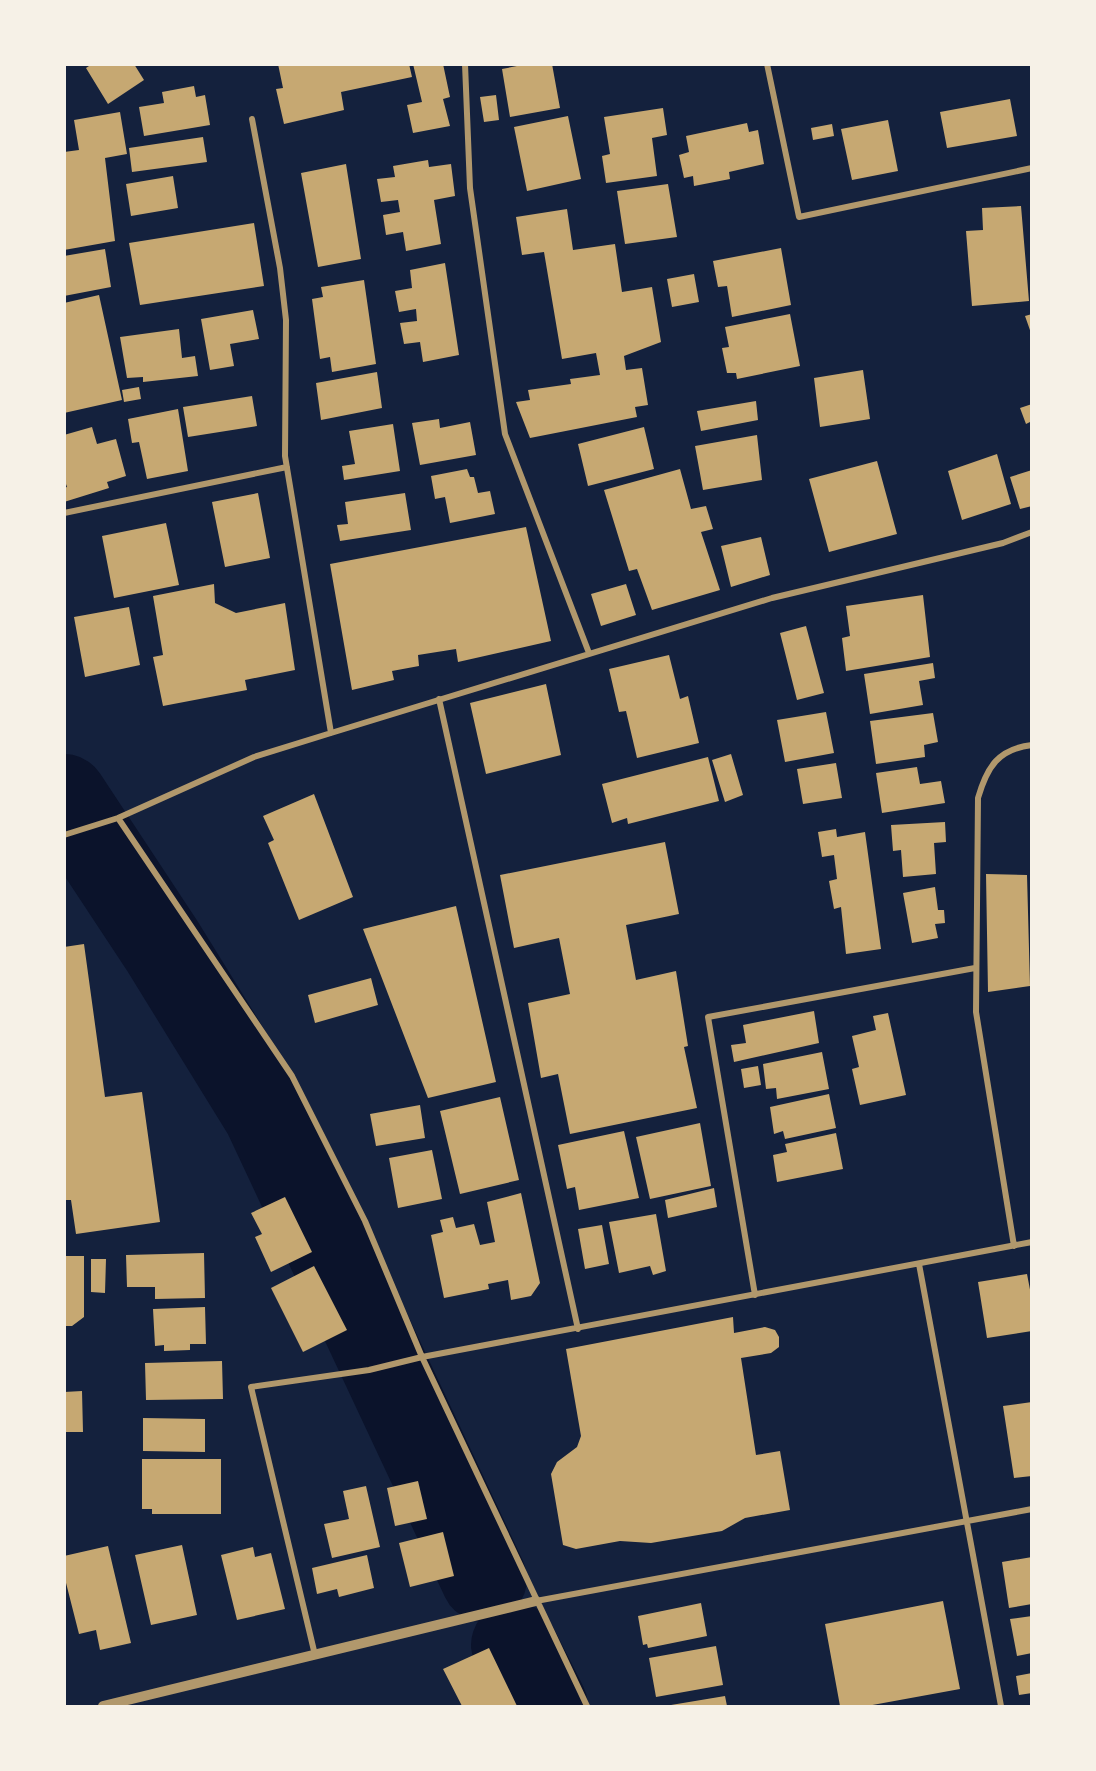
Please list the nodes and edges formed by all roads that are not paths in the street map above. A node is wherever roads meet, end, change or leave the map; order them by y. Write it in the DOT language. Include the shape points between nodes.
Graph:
graph roads {
  1 [pos="465,64"];
  2 [pos="767,64"];
  3 [pos="252,119"];
  4 [pos="1032,168"];
  5 [pos="287,467"];
  6 [pos="64,513"];
  7 [pos="1032,532"];
  8 [pos="589,653"];
  9 [pos="439,699"];
  10 [pos="331,733"];
  11 [pos="1032,745"];
  12 [pos="118,818"];
  13 [pos="64,835"];
  14 [pos="975,968"];
  15 [pos="1032,1242"];
  16 [pos="1014,1246"];
  17 [pos="920,1264"];
  18 [pos="755,1295"];
  19 [pos="578,1329"];
  20 [pos="422,1357"];
  21 [pos="1032,1509"];
  22 [pos="966,1521"];
  23 [pos="536,1601"];
  24 [pos="315,1655"];
  25 [pos="103,1707"];
  26 [pos="587,1707"];
  27 [pos="1001,1707"];
  1 -- 8 [label="street" via="470,188 505,434"];
  2 -- 4 [label="street" via="799,217"];
  3 -- 5 [label="street" via="280,268 285,320"];
  5 -- 6 [label="street"];
  5 -- 10 [label="street"];
  7 -- 8 [label="street" via="1003,543 772,598"];
  8 -- 9 [label="street"];
  9 -- 10 [label="street"];
  9 -- 19 [label="street"];
  10 -- 12 [label="street" via="254,757"];
  11 -- 14 [label="street" via="1017,747 999,757 985,774 978,798"];
  12 -- 13 [label="street"];
  12 -- 20 [label="street" via="292,1076 365,1221"];
  14 -- 16 [label="street" via="976,1012"];
  14 -- 18 [label="street" via="708,1017"];
  15 -- 16 [label="street"];
  16 -- 17 [label="street"];
  17 -- 18 [label="street"];
  17 -- 22 [label="street"];
  18 -- 19 [label="street"];
  19 -- 20 [label="street"];
  20 -- 23 [label="street"];
  20 -- 24 [label="street" via="369,1370 251,1387"];
  21 -- 22 [label="street"];
  22 -- 23 [label="street"];
  22 -- 27 [label="street"];
  23 -- 24 [label="street"];
  23 -- 26 [label="street"];
  24 -- 25 [label="street"];
}
